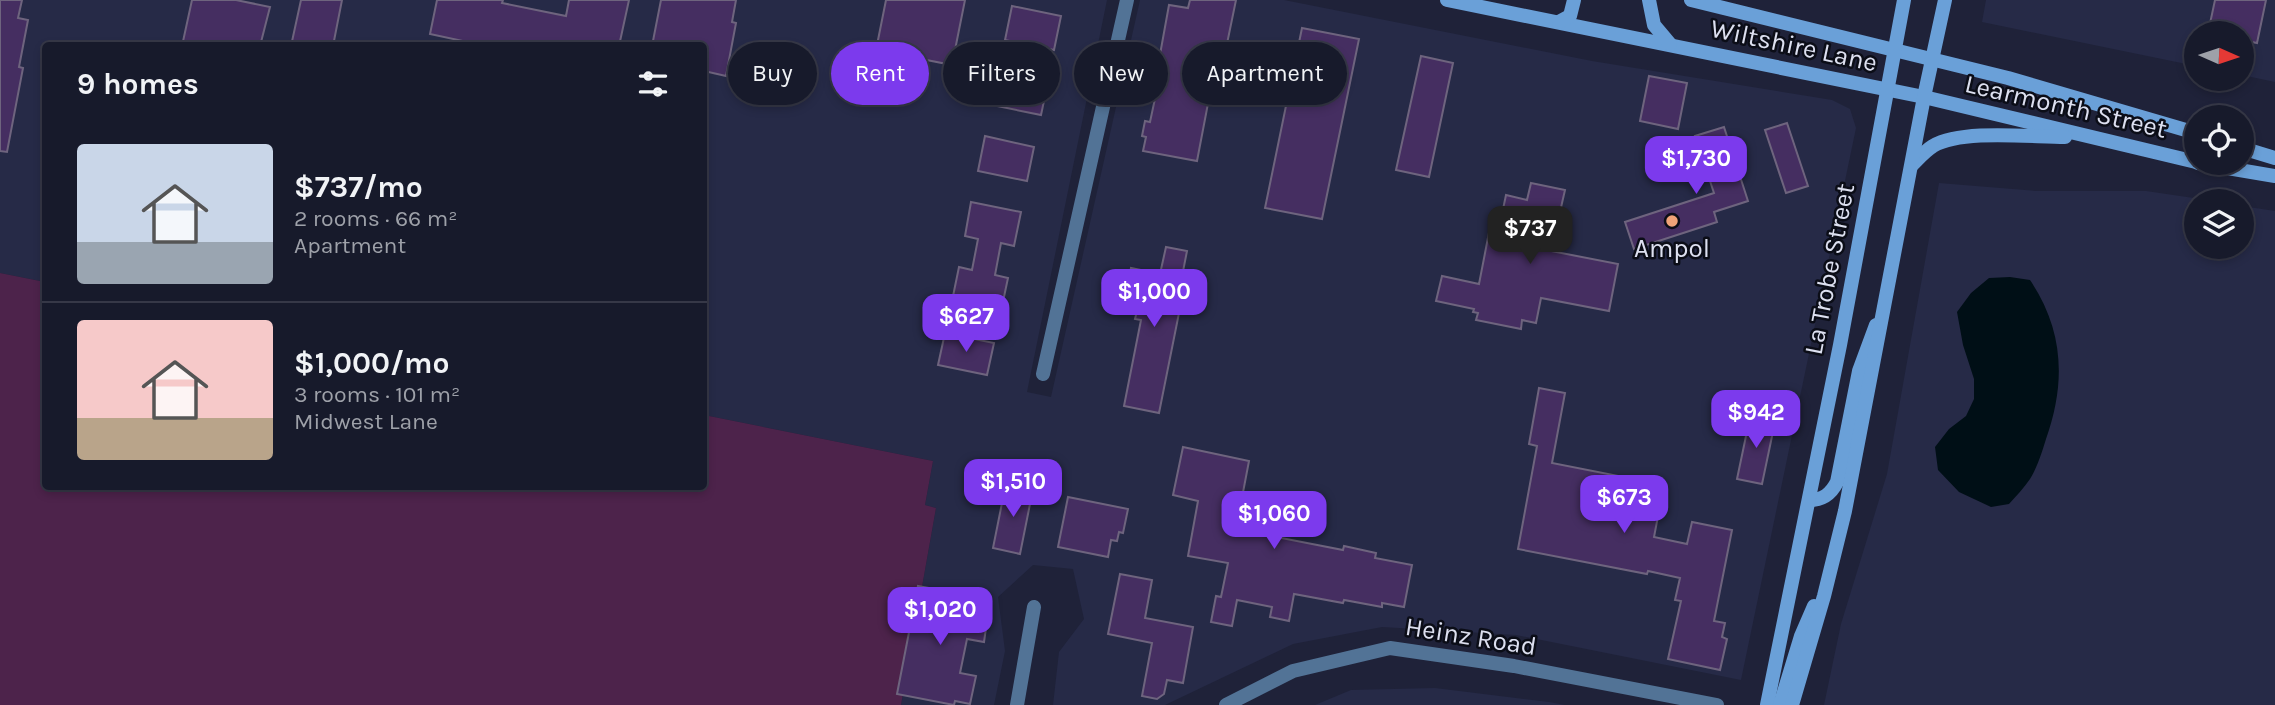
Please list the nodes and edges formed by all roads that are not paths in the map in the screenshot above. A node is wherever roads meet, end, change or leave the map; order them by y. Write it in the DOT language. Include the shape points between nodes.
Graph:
graph roads {
  1 [pos="1127,0"];
  2 [pos="1447,0"];
  3 [pos="1574,0"];
  4 [pos="1650,0"];
  5 [pos="1691,0"];
  6 [pos="1904,0"];
  7 [pos="1945,0"];
  8 [pos="1559,22"];
  9 [pos="1670,44"];
  10 [pos="1895,50"];
  11 [pos="1933,58"];
  12 [pos="1889,89"];
  13 [pos="1924,97"];
  14 [pos="2184,129"];
  15 [pos="2091,138"];
  16 [pos="2254,152"];
  17 [pos="2275,158"];
  18 [pos="2184,160"];
  19 [pos="1912,166"];
  20 [pos="2254,172"];
  21 [pos="2275,176"];
  22 [pos="1886,302"];
  23 [pos="1044,374"];
  24 [pos="1832,385"];
  25 [pos="1855,385"];
  26 [pos="1809,500"];
  27 [pos="1828,583"];
  28 [pos="1034,607"];
  29 [pos="1017,705"];
  30 [pos="1226,705"];
  31 [pos="1717,705"];
  32 [pos="1767,705"];
  33 [pos="1780,705"];
  34 [pos="1792,705"];
  1 -- 23 [label="street"];
  2 -- 8 [label="main road, Wiltshire Lane"];
  3 -- 8 [label="main road" via="1570,16"];
  4 -- 9 [label="main road" via="1654,25"];
  5 -- 10 [label="main road, Wiltshire Lane"];
  6 -- 10 [label="main road, La Trobe Street"];
  7 -- 11 [label="main road"];
  8 -- 9 [label="main road, Wiltshire Lane"];
  9 -- 12 [label="main road, Wiltshire Lane"];
  10 -- 11 [label="main road, Wiltshire Lane"];
  10 -- 12 [label="main road, La Trobe Street"];
  11 -- 13 [label="main road"];
  11 -- 14 [label="main road, Learmonth Street"];
  12 -- 13 [label="main road, Wiltshire Lane"];
  12 -- 24 [label="main road, La Trobe Street"];
  13 -- 15 [label="main road, Learmonth Street"];
  13 -- 19 [label="main road"];
  15 -- 18 [label="main road, Learmonth Street"];
  15 -- 19 [label="main road" via="1950,139 1928,149"];
  16 -- 17 [label="main road"];
  19 -- 22 [label="main road"];
  20 -- 21 [label="main road, Learmonth Street"];
  22 -- 25 [label="main road"];
  22 -- 27 [label="main road"];
  24 -- 25 [label="main road"];
  24 -- 26 [label="main road, La Trobe Street"];
  25 -- 26 [label="main road" via="1837,482 1825,497"];
  26 -- 32 [label="main road, La Trobe Street"];
  27 -- 33 [label="main road" via="1803,630"];
  27 -- 34 [label="main road"];
  28 -- 29 [label="street"];
  30 -- 31 [label="street, Heinz Road" via="1293,671 1390,648 1514,666"];
}
